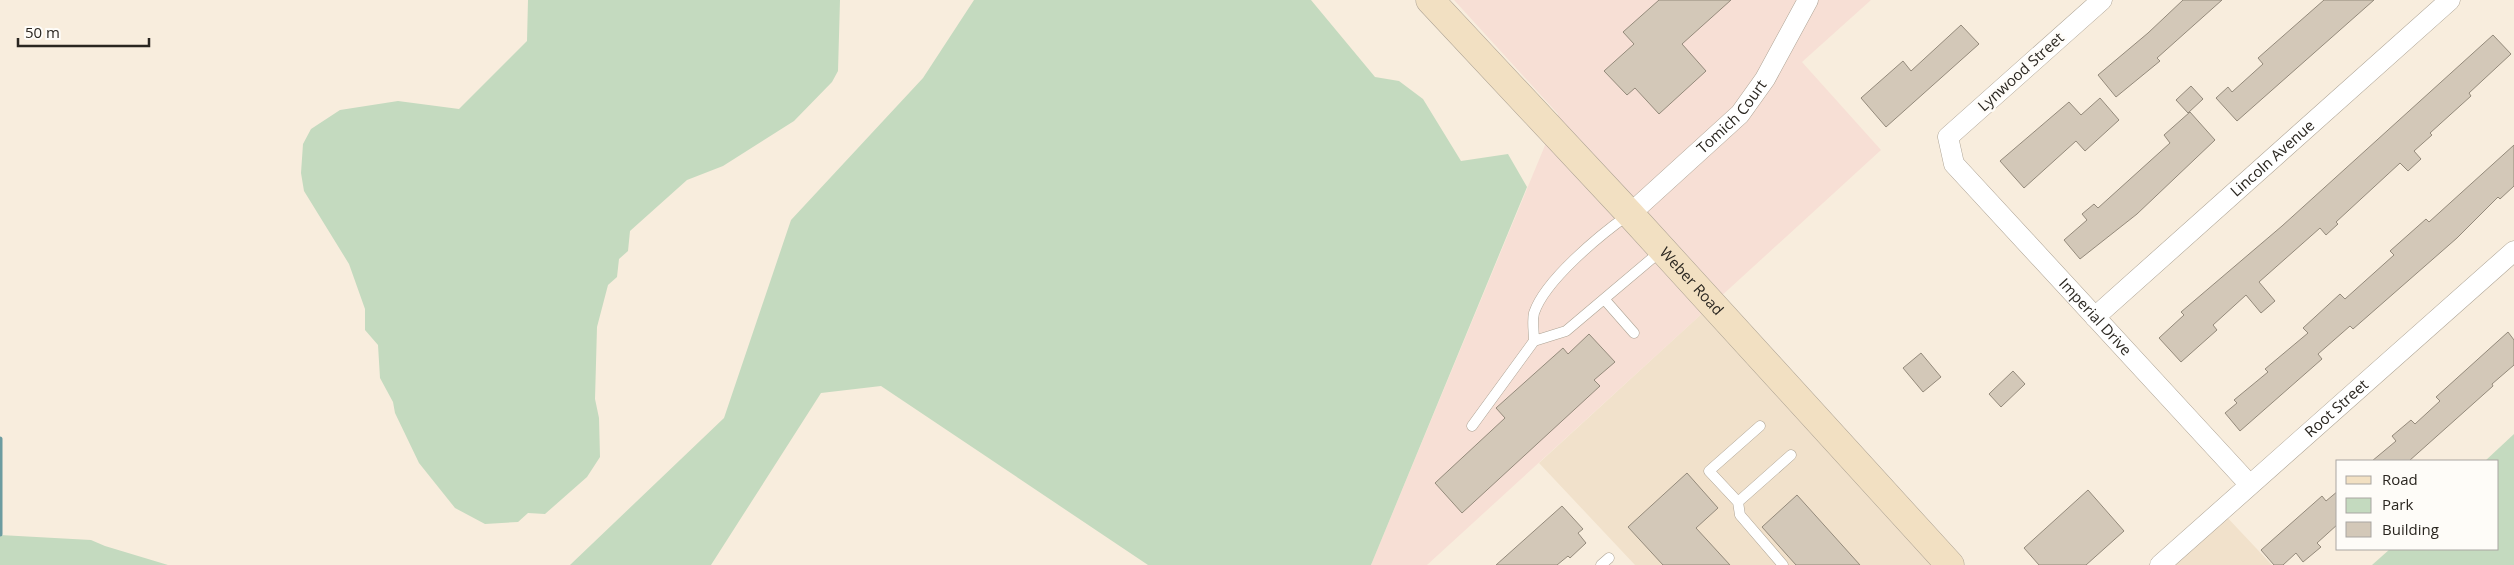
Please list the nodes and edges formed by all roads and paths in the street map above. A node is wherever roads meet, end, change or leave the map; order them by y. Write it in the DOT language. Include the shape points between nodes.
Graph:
graph roads {
  1 [pos="1430,0"];
  2 [pos="1808,0"];
  3 [pos="2102,0"];
  4 [pos="2450,0"];
  5 [pos="1950,148"];
  6 [pos="1630,214"];
  7 [pos="1662,250"];
  8 [pos="2514,251"];
  9 [pos="1605,300"];
  10 [pos="2095,318"];
  11 [pos="1634,334"];
  12 [pos="1534,340"];
  13 [pos="1472,426"];
  14 [pos="1760,426"];
  15 [pos="1791,455"];
  16 [pos="2249,484"];
  17 [pos="1738,502"];
  18 [pos="1778,563"];
  19 [pos="1950,565"];
  20 [pos="2160,565"];
  1 -- 6 [label="main road, Weber Road"];
  2 -- 6 [label="street, Tomich Court" via="1766,79 1740,114"];
  3 -- 5 [label="street, Lynwood Street" via="1948,137"];
  4 -- 10 [label="street, Lincoln Avenue"];
  5 -- 10 [label="street, Imperial Drive" via="1954,164"];
  6 -- 7 [label="main road, Weber Road"];
  6 -- 12 [label="lane" via="1607,230 1550,285 1534,314"];
  7 -- 9 [label="lane"];
  7 -- 19 [label="main road, Weber Road"];
  8 -- 16 [label="street, Root Street"];
  9 -- 11 [label="lane"];
  9 -- 12 [label="lane" via="1566,331"];
  10 -- 16 [label="street, Imperial Drive"];
  12 -- 13 [label="lane"];
  14 -- 17 [label="lane" via="1709,471"];
  15 -- 17 [label="lane"];
  16 -- 20 [label="street, Root Street"];
  17 -- 18 [label="lane" via="1740,516"];
}
